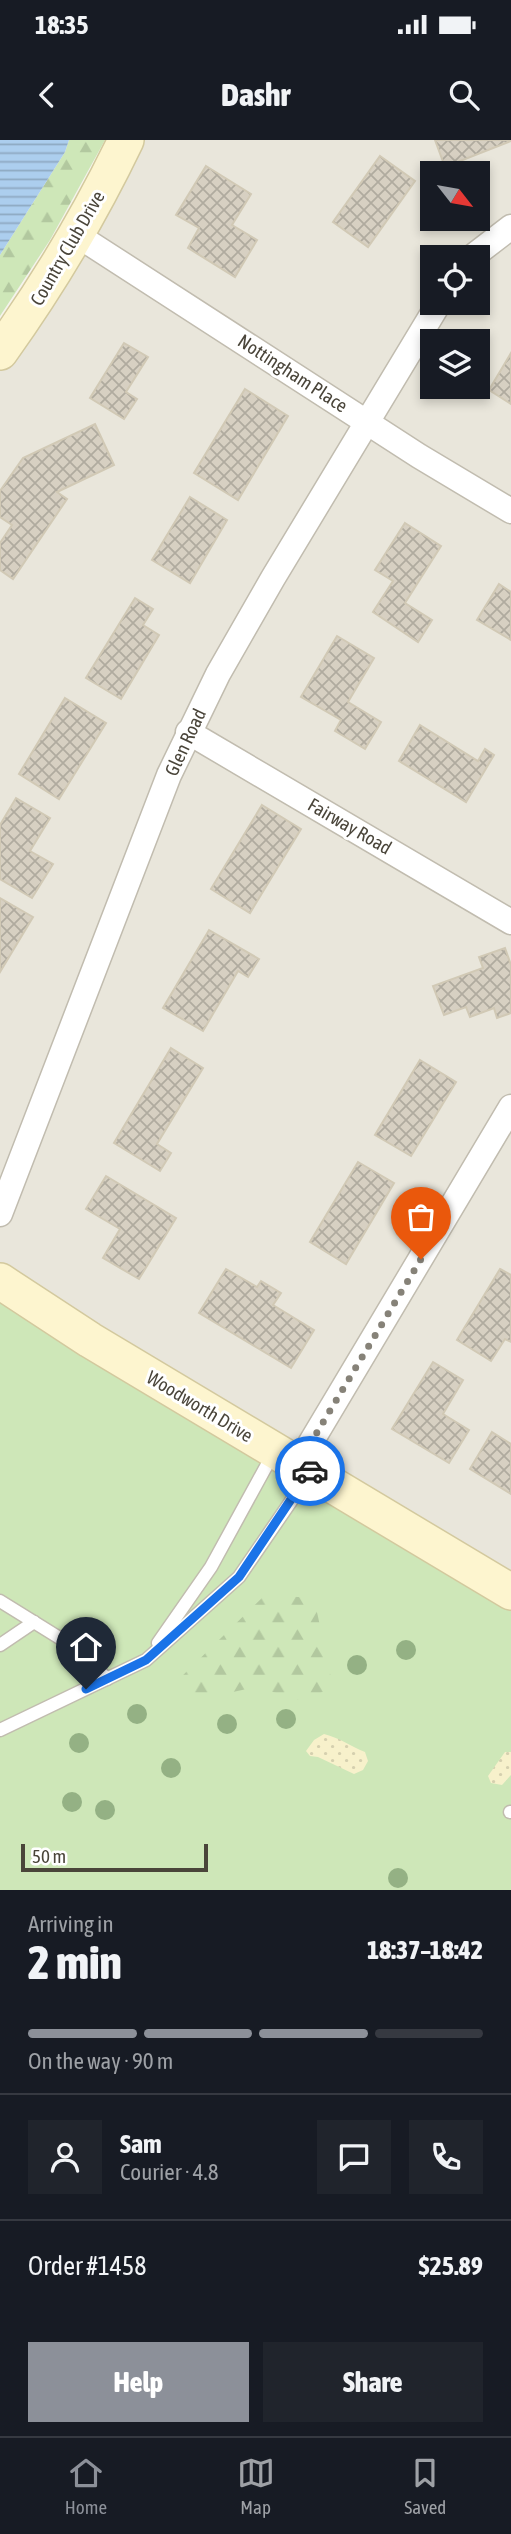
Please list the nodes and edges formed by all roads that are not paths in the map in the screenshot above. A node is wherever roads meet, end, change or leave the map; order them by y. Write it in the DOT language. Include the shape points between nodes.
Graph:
graph roads {
  1 [pos="126,140"];
  2 [pos="511,227"];
  3 [pos="77,235"];
  4 [pos="488,245"];
  5 [pos="432,315"];
  6 [pos="0,352"];
  7 [pos="368,421"];
  8 [pos="511,511"];
  9 [pos="188,732"];
  10 [pos="511,922"];
  11 [pos="511,1107"];
  12 [pos="0,1214"];
  13 [pos="0,1281"];
  14 [pos="295,1462"];
  15 [pos="511,1592"];
  16 [pos="0,1601"];
  17 [pos="34,1622"];
  18 [pos="0,1645"];
  19 [pos="146,1660"];
  20 [pos="107,1679"];
  21 [pos="0,1730"];
  1 -- 3 [label="street, Country Club Drive"];
  2 -- 4 [label="street"];
  3 -- 6 [label="street, Country Club Drive"];
  3 -- 7 [label="street, Nottingham Place"];
  5 -- 7 [label="street, Glen Road"];
  7 -- 8 [label="street, Nottingham Place"];
  7 -- 9 [label="street, Glen Road" via="273,578"];
  9 -- 10 [label="street, Fairway Road"];
  9 -- 12 [label="street, Glen Road"];
  11 -- 14 [label="street"];
  13 -- 14 [label="street, Woodworth Drive"];
  14 -- 15 [label="street, Woodworth Drive"];
  14 -- 19 [label="lane" via="211,1567"];
  14 -- 19 [label="lane" via="239,1577"];
  16 -- 17 [label="lane"];
  17 -- 18 [label="lane"];
  17 -- 20 [label="lane" via="79,1650"];
  19 -- 20 [label="lane"];
  20 -- 21 [label="lane"];
}
